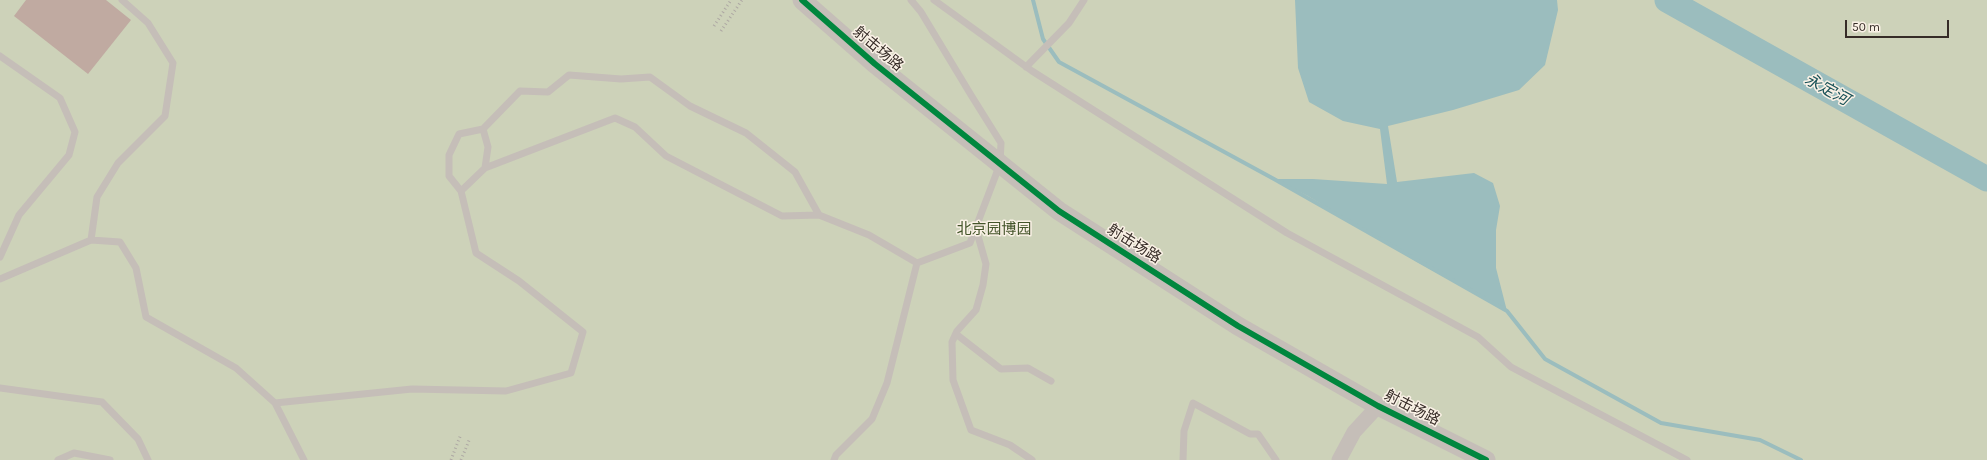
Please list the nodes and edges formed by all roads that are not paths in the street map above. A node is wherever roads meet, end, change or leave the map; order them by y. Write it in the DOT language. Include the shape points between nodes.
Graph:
graph roads {
  1 [pos="122,0"];
  2 [pos="802,0"];
  3 [pos="911,0"];
  4 [pos="934,0"];
  5 [pos="1084,0"];
  6 [pos="0,56"];
  7 [pos="1026,67"];
  8 [pos="483,129"];
  9 [pos="1000,164"];
  10 [pos="484,168"];
  11 [pos="461,191"];
  12 [pos="819,215"];
  13 [pos="976,229"];
  14 [pos="91,240"];
  15 [pos="0,257"];
  16 [pos="917,263"];
  17 [pos="0,279"];
  18 [pos="956,334"];
  19 [pos="1051,381"];
  20 [pos="0,388"];
  21 [pos="274,403"];
  22 [pos="1378,406"];
  23 [pos="58,460"];
  24 [pos="110,460"];
  25 [pos="148,460"];
  26 [pos="304,460"];
  27 [pos="834,460"];
  28 [pos="1032,460"];
  29 [pos="1183,460"];
  30 [pos="1276,460"];
  31 [pos="1339,460"];
  32 [pos="1486,460"];
  33 [pos="1687,460"];
  1 -- 14 [label="lane" via="148,23 173,63 165,116 118,163 97,197"];
  2 -- 9 [label="street, 射击场路" via="875,64"];
  3 -- 9 [label="lane" via="1002,143"];
  4 -- 7 [label="lane"];
  5 -- 7 [label="lane" via="1069,23"];
  6 -- 15 [label="lane" via="60,98 75,132 69,155 19,215"];
  7 -- 33 [label="lane" via="1288,233 1478,337 1512,367"];
  8 -- 10 [label="lane" via="488,147"];
  8 -- 11 [label="lane" via="459,134 449,155 449,176"];
  8 -- 12 [label="lane" via="520,91 548,92 569,75 621,79 650,77 690,106 746,133 794,172"];
  9 -- 13 [label="lane"];
  9 -- 22 [label="street, 射击场路" via="1059,211 1238,326"];
  10 -- 11 [label="lane"];
  10 -- 12 [label="lane" via="615,118 635,127 666,156 782,216"];
  11 -- 21 [label="lane" via="476,253 519,281 583,332 571,373 506,391 412,389"];
  12 -- 16 [label="lane" via="869,235"];
  13 -- 16 [label="lane" via="970,243"];
  13 -- 18 [label="lane" via="986,264 983,285 976,310"];
  14 -- 17 [label="lane"];
  14 -- 21 [label="lane" via="120,242 136,268 146,317 236,368"];
  16 -- 27 [label="lane" via="887,383 872,418"];
  18 -- 19 [label="lane" via="1001,369 1028,368"];
  18 -- 28 [label="lane" via="952,342 953,380 972,430 1010,445"];
  20 -- 25 [label="lane" via="102,402 138,439"];
  21 -- 26 [label="lane"];
  22 -- 31 [label="street" via="1354,432"];
  22 -- 32 [label="street, 射击场路"];
  23 -- 24 [label="lane" via="74,453"];
  29 -- 30 [label="lane" via="1184,431 1193,403 1250,434 1258,434"];
}
